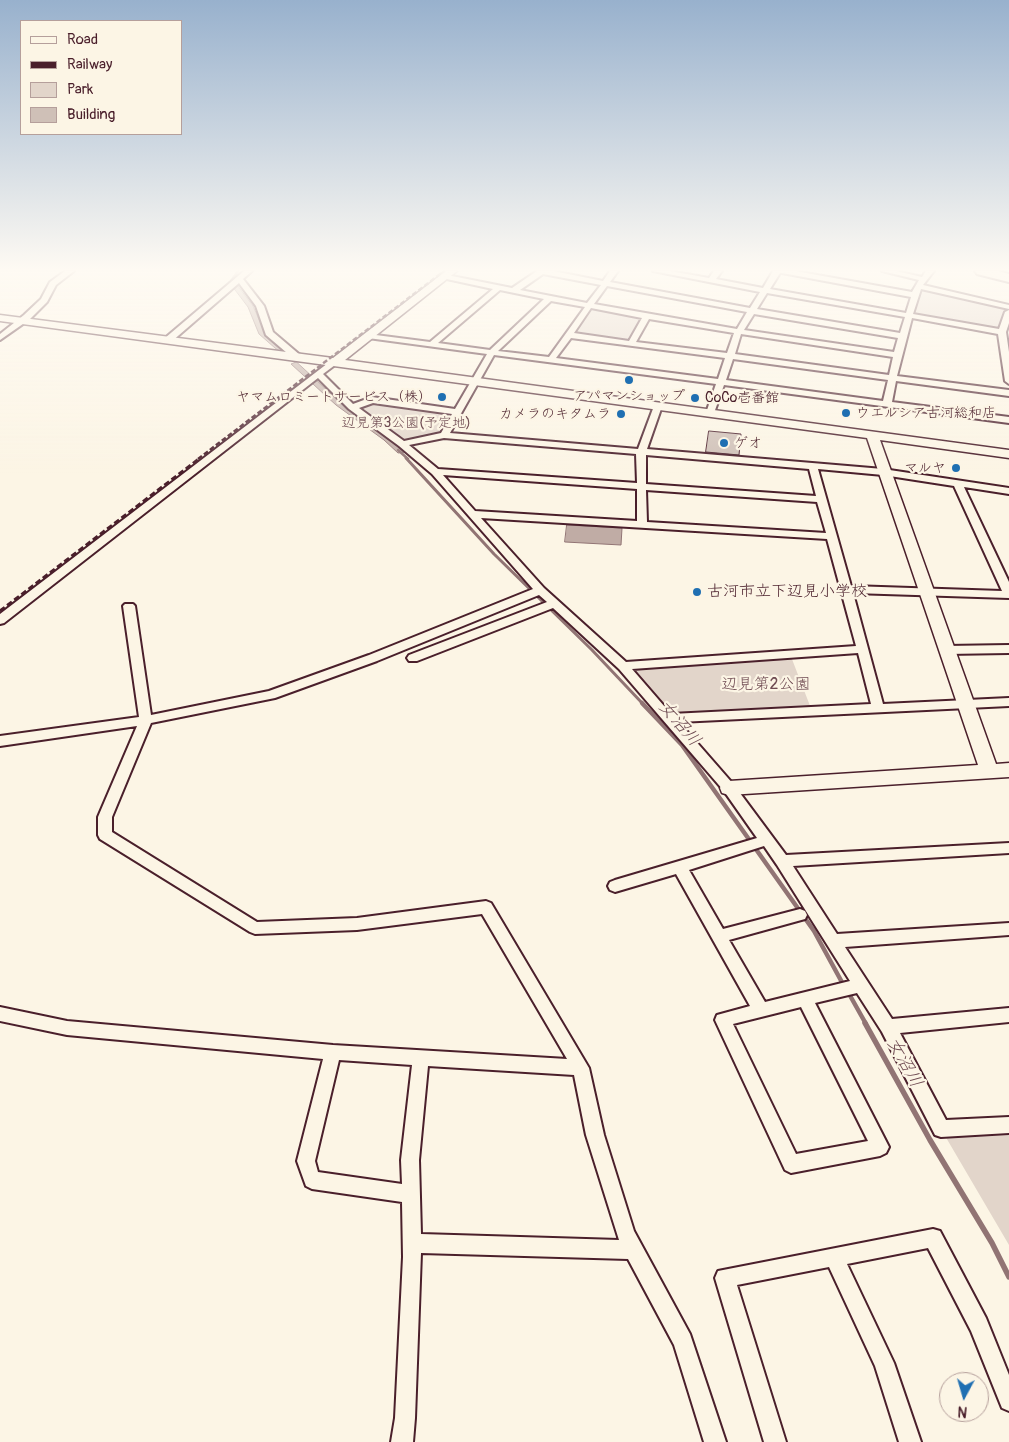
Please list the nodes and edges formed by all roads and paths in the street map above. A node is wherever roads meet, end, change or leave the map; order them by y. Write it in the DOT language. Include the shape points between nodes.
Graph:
graph roads {
  1 [pos="155,338"];
  2 [pos="275,338"];
  3 [pos="365,338"];
  4 [pos="386,338"];
  5 [pos="439,338"];
  6 [pos="507,338"];
  7 [pos="566,338"];
  8 [pos="591,338"];
  9 [pos="634,338"];
  10 [pos="736,338"];
  11 [pos="776,338"];
  12 [pos="902,338"];
  13 [pos="1003,338"];
  14 [pos="168,340"];
  15 [pos="432,344"];
  16 [pos="631,344"];
  17 [pos="492,352"];
  18 [pos="897,355"];
  19 [pos="294,356"];
  20 [pos="730,357"];
  21 [pos="551,360"];
  22 [pos="335,362"];
  23 [pos="313,377"];
  24 [pos="891,378"];
  25 [pos="475,381"];
  26 [pos="1009,381"];
  27 [pos="720,382"];
  28 [pos="1009,393"];
  29 [pos="887,404"];
  30 [pos="658,406"];
  31 [pos="352,407"];
  32 [pos="457,412"];
  33 [pos="710,413"];
  34 [pos="1009,420"];
  35 [pos="444,435"];
  36 [pos="872,436"];
  37 [pos="402,444"];
  38 [pos="641,452"];
  39 [pos="1009,454"];
  40 [pos="813,467"];
  41 [pos="435,472"];
  42 [pos="884,472"];
  43 [pos="958,484"];
  44 [pos="642,486"];
  45 [pos="1009,491"];
  46 [pos="822,499"];
  47 [pos="471,514"];
  48 [pos="642,524"];
  49 [pos="832,536"];
  50 [pos="846,589"];
  51 [pos="540,590"];
  52 [pos="926,592"];
  53 [pos="1009,594"];
  54 [pos="555,603"];
  55 [pos="129,606"];
  56 [pos="0,620"];
  57 [pos="459,623"];
  58 [pos="470,635"];
  59 [pos="862,649"];
  60 [pos="1009,649"];
  61 [pos="946,650"];
  62 [pos="413,658"];
  63 [pos="623,666"];
  64 [pos="964,702"];
  65 [pos="1009,702"];
  66 [pos="878,706"];
  67 [pos="670,718"];
  68 [pos="146,720"];
  69 [pos="0,741"];
  70 [pos="1009,770"];
  71 [pos="989,771"];
  72 [pos="729,788"];
  73 [pos="767,840"];
  74 [pos="1009,848"];
  75 [pos="782,861"];
  76 [pos="680,867"];
  77 [pos="615,886"];
  78 [pos="800,915"];
  79 [pos="1009,930"];
  80 [pos="719,936"];
  81 [pos="833,941"];
  82 [pos="861,985"];
  83 [pos="805,999"];
  84 [pos="761,1010"];
  85 [pos="0,1014"];
  86 [pos="1009,1015"];
  87 [pos="888,1027"];
  88 [pos="333,1052"];
  89 [pos="421,1057"];
  90 [pos="581,1068"];
  91 [pos="1009,1126"];
  92 [pos="411,1194"];
  93 [pos="412,1243"];
  94 [pos="634,1249"];
  95 [pos="834,1257"];
  96 [pos="1009,1401"];
  97 [pos="402,1442"];
  98 [pos="715,1442"];
  99 [pos="774,1442"];
  100 [pos="910,1442"];
  1 -- 14 [label="street"];
  2 -- 19 [label="street"];
  3 -- 22 [label="street"];
  4 -- 15 [label="street"];
  5 -- 15 [label="street"];
  6 -- 17 [label="street"];
  7 -- 21 [label="street"];
  8 -- 16 [label="street"];
  9 -- 16 [label="street"];
  10 -- 20 [label="street"];
  11 -- 18 [label="street"];
  12 -- 18 [label="street"];
  13 -- 26 [label="street"];
  14 -- 19 [label="street"];
  15 -- 17 [label="street"];
  16 -- 20 [label="street"];
  17 -- 21 [label="street"];
  17 -- 25 [label="street"];
  18 -- 24 [label="street"];
  19 -- 22 [label="street"];
  20 -- 24 [label="street"];
  20 -- 27 [label="street"];
  21 -- 27 [label="street"];
  22 -- 23 [label="street"];
  22 -- 25 [label="street"];
  23 -- 31 [label="street"];
  23 -- 56 [label="street"];
  24 -- 28 [label="street"];
  24 -- 29 [label="street"];
  25 -- 30 [label="street"];
  25 -- 32 [label="street"];
  27 -- 29 [label="street"];
  27 -- 33 [label="street"];
  29 -- 34 [label="street"];
  30 -- 33 [label="street"];
  30 -- 38 [label="street"];
  31 -- 32 [label="street" via="372,400"];
  31 -- 37 [label="street"];
  32 -- 35 [label="street"];
  33 -- 36 [label="street"];
  35 -- 37 [label="street"];
  35 -- 38 [label="street"];
  36 -- 39 [label="street"];
  36 -- 42 [label="street"];
  37 -- 41 [label="street"];
  38 -- 40 [label="street"];
  38 -- 44 [label="street"];
  40 -- 42 [label="street"];
  40 -- 46 [label="street"];
  41 -- 44 [label="street"];
  41 -- 47 [label="street"];
  42 -- 43 [label="street"];
  42 -- 52 [label="street"];
  43 -- 45 [label="street"];
  43 -- 53 [label="street"];
  44 -- 46 [label="street"];
  44 -- 48 [label="street"];
  46 -- 49 [label="street"];
  47 -- 48 [label="street"];
  47 -- 51 [label="street"];
  48 -- 49 [label="street"];
  49 -- 50 [label="street"];
  50 -- 52 [label="street"];
  50 -- 59 [label="street"];
  51 -- 54 [label="street"];
  51 -- 57 [label="street"];
  52 -- 53 [label="street"];
  52 -- 61 [label="street"];
  54 -- 58 [label="street"];
  54 -- 63 [label="street"];
  55 -- 68 [label="street"];
  57 -- 58 [label="street"];
  57 -- 68 [label="street" via="272,695"];
  58 -- 62 [label="street"];
  59 -- 63 [label="street"];
  59 -- 66 [label="street"];
  60 -- 61 [label="street"];
  61 -- 64 [label="street"];
  63 -- 67 [label="street"];
  64 -- 65 [label="street"];
  64 -- 66 [label="street"];
  64 -- 71 [label="street"];
  66 -- 67 [label="street"];
  67 -- 72 [label="street"];
  68 -- 69 [label="street"];
  68 -- 90 [label="street" via="105,818 105,835 255,928 357,924 486,907"];
  70 -- 71 [label="street"];
  71 -- 72 [label="street"];
  72 -- 73 [label="street"];
  73 -- 75 [label="street"];
  73 -- 76 [label="street"];
  74 -- 75 [label="street"];
  75 -- 81 [label="street"];
  76 -- 77 [label="street"];
  76 -- 80 [label="street"];
  78 -- 80 [label="street"];
  79 -- 81 [label="street"];
  80 -- 84 [label="street"];
  81 -- 82 [label="street"];
  82 -- 83 [label="street"];
  82 -- 87 [label="street"];
  83 -- 84 [label="street"];
  83 -- 84 [label="street" via="880,1147 791,1164 723,1020"];
  85 -- 88 [label="street" via="66,1028"];
  86 -- 87 [label="street"];
  87 -- 91 [label="street" via="941,1129"];
  88 -- 89 [label="street"];
  88 -- 92 [label="street" via="306,1161 312,1180"];
  89 -- 90 [label="street"];
  89 -- 92 [label="street" via="410,1160"];
  90 -- 94 [label="street" via="595,1135 626,1235"];
  92 -- 93 [label="street"];
  93 -- 94 [label="street"];
  93 -- 97 [label="street"];
  94 -- 98 [label="street" via="683,1341"];
  95 -- 96 [label="street" via="933,1238 979,1325"];
  95 -- 99 [label="street" via="725,1278"];
  95 -- 100 [label="street" via="884,1363"];
}
